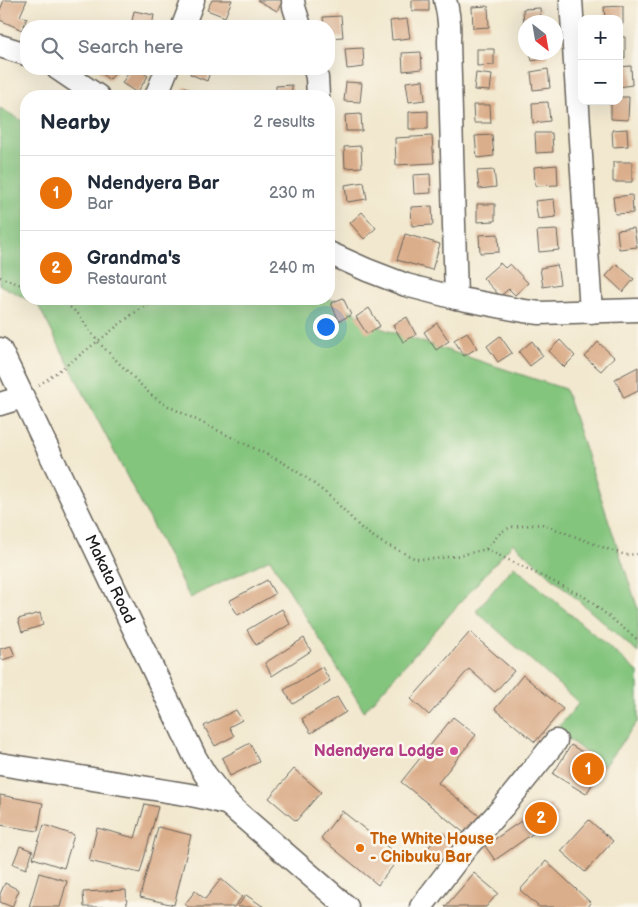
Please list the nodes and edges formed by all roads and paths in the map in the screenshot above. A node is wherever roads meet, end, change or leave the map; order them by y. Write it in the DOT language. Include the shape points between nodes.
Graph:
graph roads {
  1 [pos="193,0"];
  2 [pos="293,0"];
  3 [pos="445,0"];
  4 [pos="572,0"];
  5 [pos="185,20"];
  6 [pos="298,20"];
  7 [pos="0,46"];
  8 [pos="20,52"];
  9 [pos="67,75"];
  10 [pos="165,75"];
  11 [pos="316,75"];
  12 [pos="89,90"];
  13 [pos="158,90"];
  14 [pos="318,90"];
  15 [pos="335,256"];
  16 [pos="0,277"];
  17 [pos="20,285"];
  18 [pos="456,298"];
  19 [pos="68,305"];
  20 [pos="148,305"];
  21 [pos="638,311"];
  22 [pos="590,312"];
  23 [pos="98,342"];
  24 [pos="0,349"];
  25 [pos="23,397"];
  26 [pos="0,404"];
  27 [pos="486,549"];
  28 [pos="638,554"];
  29 [pos="638,640"];
  30 [pos="556,741"];
  31 [pos="0,764"];
  32 [pos="228,804"];
  33 [pos="347,907"];
  34 [pos="421,907"];
  1 -- 5 [label="street"];
  2 -- 6 [label="street"];
  3 -- 18 [label="street" via="450,26"];
  4 -- 22 [label="street"];
  7 -- 8 [label="street"];
  9 -- 12 [label="street"];
  10 -- 13 [label="street"];
  11 -- 14 [label="street"];
  15 -- 18 [label="street" via="406,285"];
  16 -- 17 [label="path"];
  18 -- 22 [label="street" via="540,313"];
  19 -- 23 [label="path"];
  20 -- 23 [label="path"];
  21 -- 22 [label="street"];
  23 -- 25 [label="path"];
  23 -- 27 [label="path" via="162,403 308,478 363,530 383,543 416,559 434,559"];
  24 -- 25 [label="street, Makata Road"];
  25 -- 26 [label="street"];
  25 -- 32 [label="street, Makata Road" via="195,757"];
  27 -- 28 [label="path" via="501,532 511,527 542,524 613,551"];
  27 -- 29 [label="path" via="585,597"];
  30 -- 34 [label="street"];
  31 -- 32 [label="street"];
  32 -- 33 [label="street"];
}
